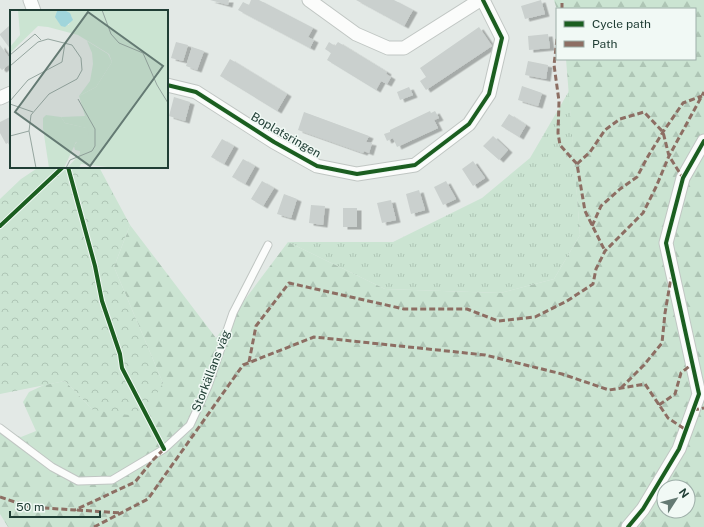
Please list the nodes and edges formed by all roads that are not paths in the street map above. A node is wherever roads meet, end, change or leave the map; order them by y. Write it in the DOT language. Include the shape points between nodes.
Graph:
graph roads {
  1 [pos="30,0"];
  2 [pos="310,0"];
  3 [pos="480,0"];
  4 [pos="483,0"];
  5 [pos="34,10"];
  6 [pos="168,85"];
  7 [pos="10,93"];
  8 [pos="0,98"];
  9 [pos="704,141"];
  10 [pos="268,245"];
  11 [pos="0,428"];
  12 [pos="628,527"];
  1 -- 5 [label="street"];
  2 -- 3 [label="street" via="356,34 388,48 404,48"];
  4 -- 6 [label="street, Boplatsringen" via="502,38 489,94 469,124 415,165 357,174 318,166 274,142 196,92"];
  7 -- 8 [label="street"];
  9 -- 12 [label="street" via="683,178 666,243 699,394 679,449 643,509"];
  10 -- 11 [label="lane, Storkällans väg" via="233,313 208,386 190,425 164,449 112,480 78,481 52,467"];
}
